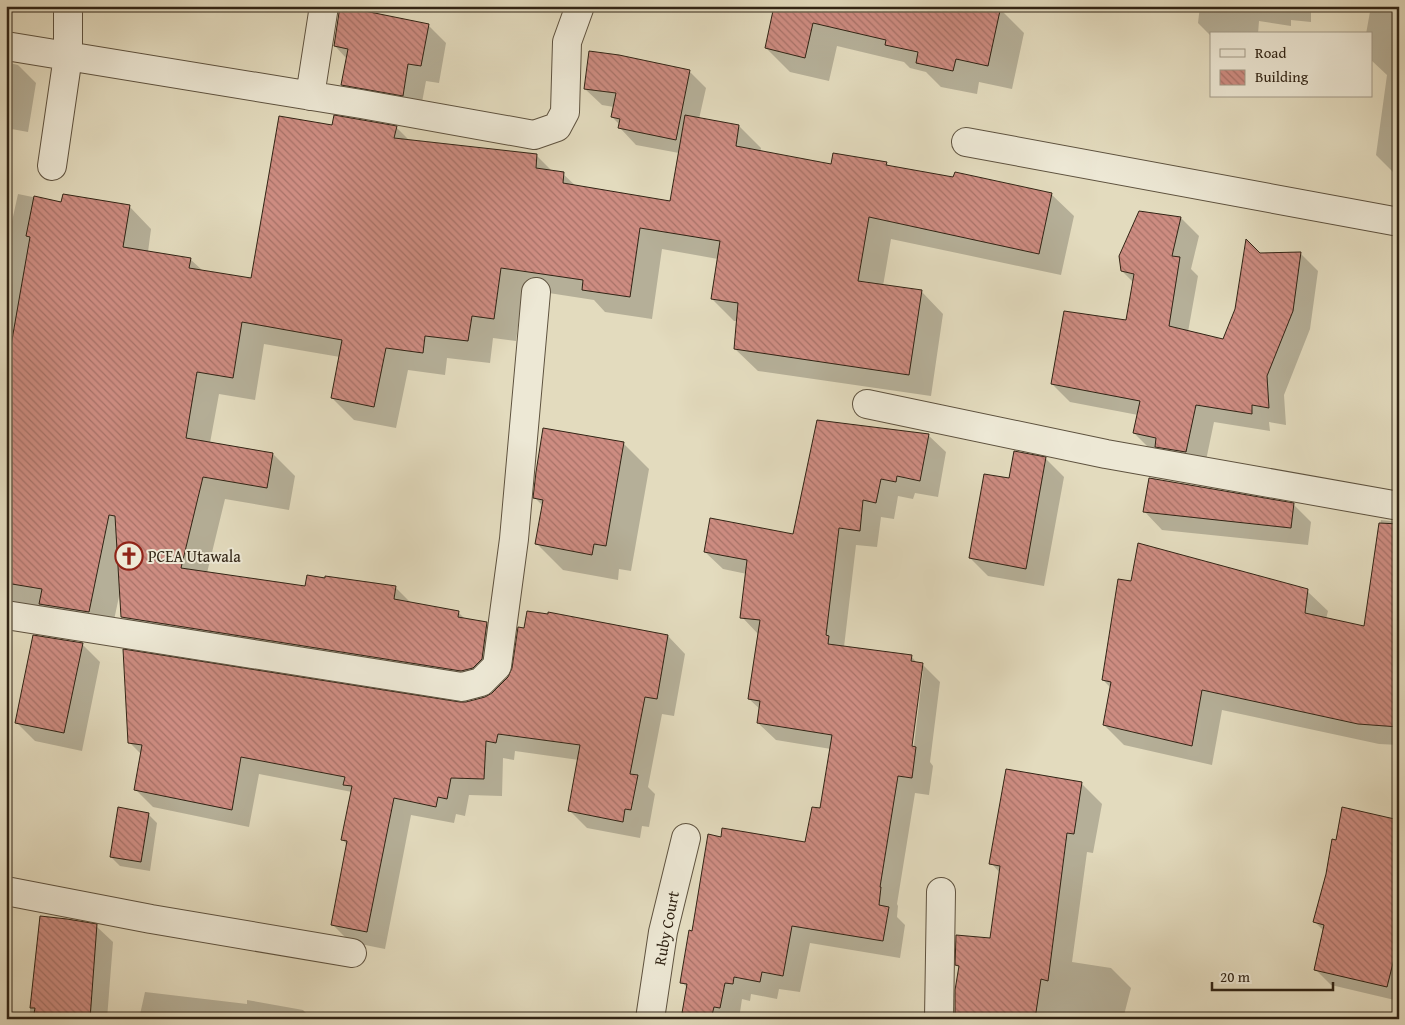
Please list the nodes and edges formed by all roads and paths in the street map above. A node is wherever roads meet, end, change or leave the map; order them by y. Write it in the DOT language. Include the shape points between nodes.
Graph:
graph roads {
  1 [pos="68,6"];
  2 [pos="324,6"];
  3 [pos="580,6"];
  4 [pos="6,46"];
  5 [pos="68,56"];
  6 [pos="310,96"];
  7 [pos="966,142"];
  8 [pos="52,166"];
  9 [pos="1399,222"];
  10 [pos="536,292"];
  11 [pos="867,404"];
  12 [pos="1399,506"];
  13 [pos="6,614"];
  14 [pos="686,838"];
  15 [pos="6,891"];
  16 [pos="941,892"];
  17 [pos="352,953"];
  18 [pos="650,1019"];
  19 [pos="939,1019"];
  1 -- 5 [label="street"];
  2 -- 6 [label="street"];
  3 -- 6 [label="street" via="567,42 565,112 557,127 534,136"];
  4 -- 5 [label="street"];
  5 -- 6 [label="street"];
  5 -- 8 [label="street"];
  7 -- 9 [label="street"];
  10 -- 13 [label="street" via="514,539 497,666 481,682 462,687"];
  11 -- 12 [label="street" via="1106,454"];
  14 -- 18 [label="street, Ruby Court" via="662,932"];
  15 -- 17 [label="street"];
  16 -- 19 [label="street"];
}
